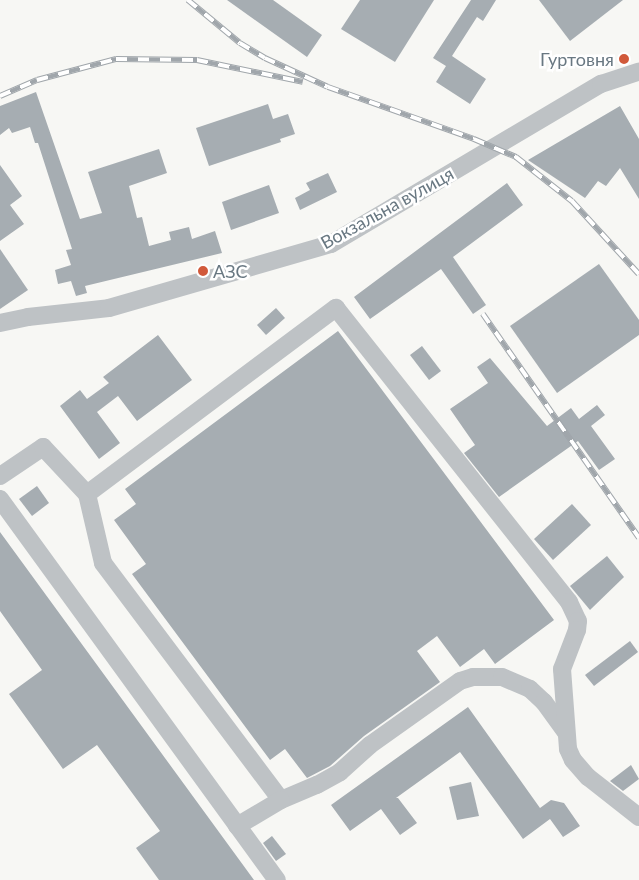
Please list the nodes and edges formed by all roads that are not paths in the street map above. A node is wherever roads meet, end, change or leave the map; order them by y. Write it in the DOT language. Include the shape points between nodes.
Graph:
graph roads {
  1 [pos="639,72"];
  2 [pos="0,323"];
  3 [pos="0,476"];
  4 [pos="87,494"];
  5 [pos="0,499"];
  6 [pos="566,732"];
  7 [pos="281,800"];
  8 [pos="639,817"];
  9 [pos="237,826"];
  10 [pos="277,880"];
  1 -- 2 [label="street, Вокзальна вулиця" via="601,84 331,244 109,308 28,316"];
  3 -- 4 [label="street" via="44,447"];
  4 -- 6 [label="street" via="336,308 575,613 577,630 562,669"];
  4 -- 7 [label="street" via="103,562"];
  5 -- 9 [label="street"];
  6 -- 7 [label="street" via="530,689 502,677 473,677 460,681 370,745 340,772"];
  6 -- 8 [label="street" via="573,760"];
  7 -- 9 [label="street"];
  9 -- 10 [label="street"];
}
